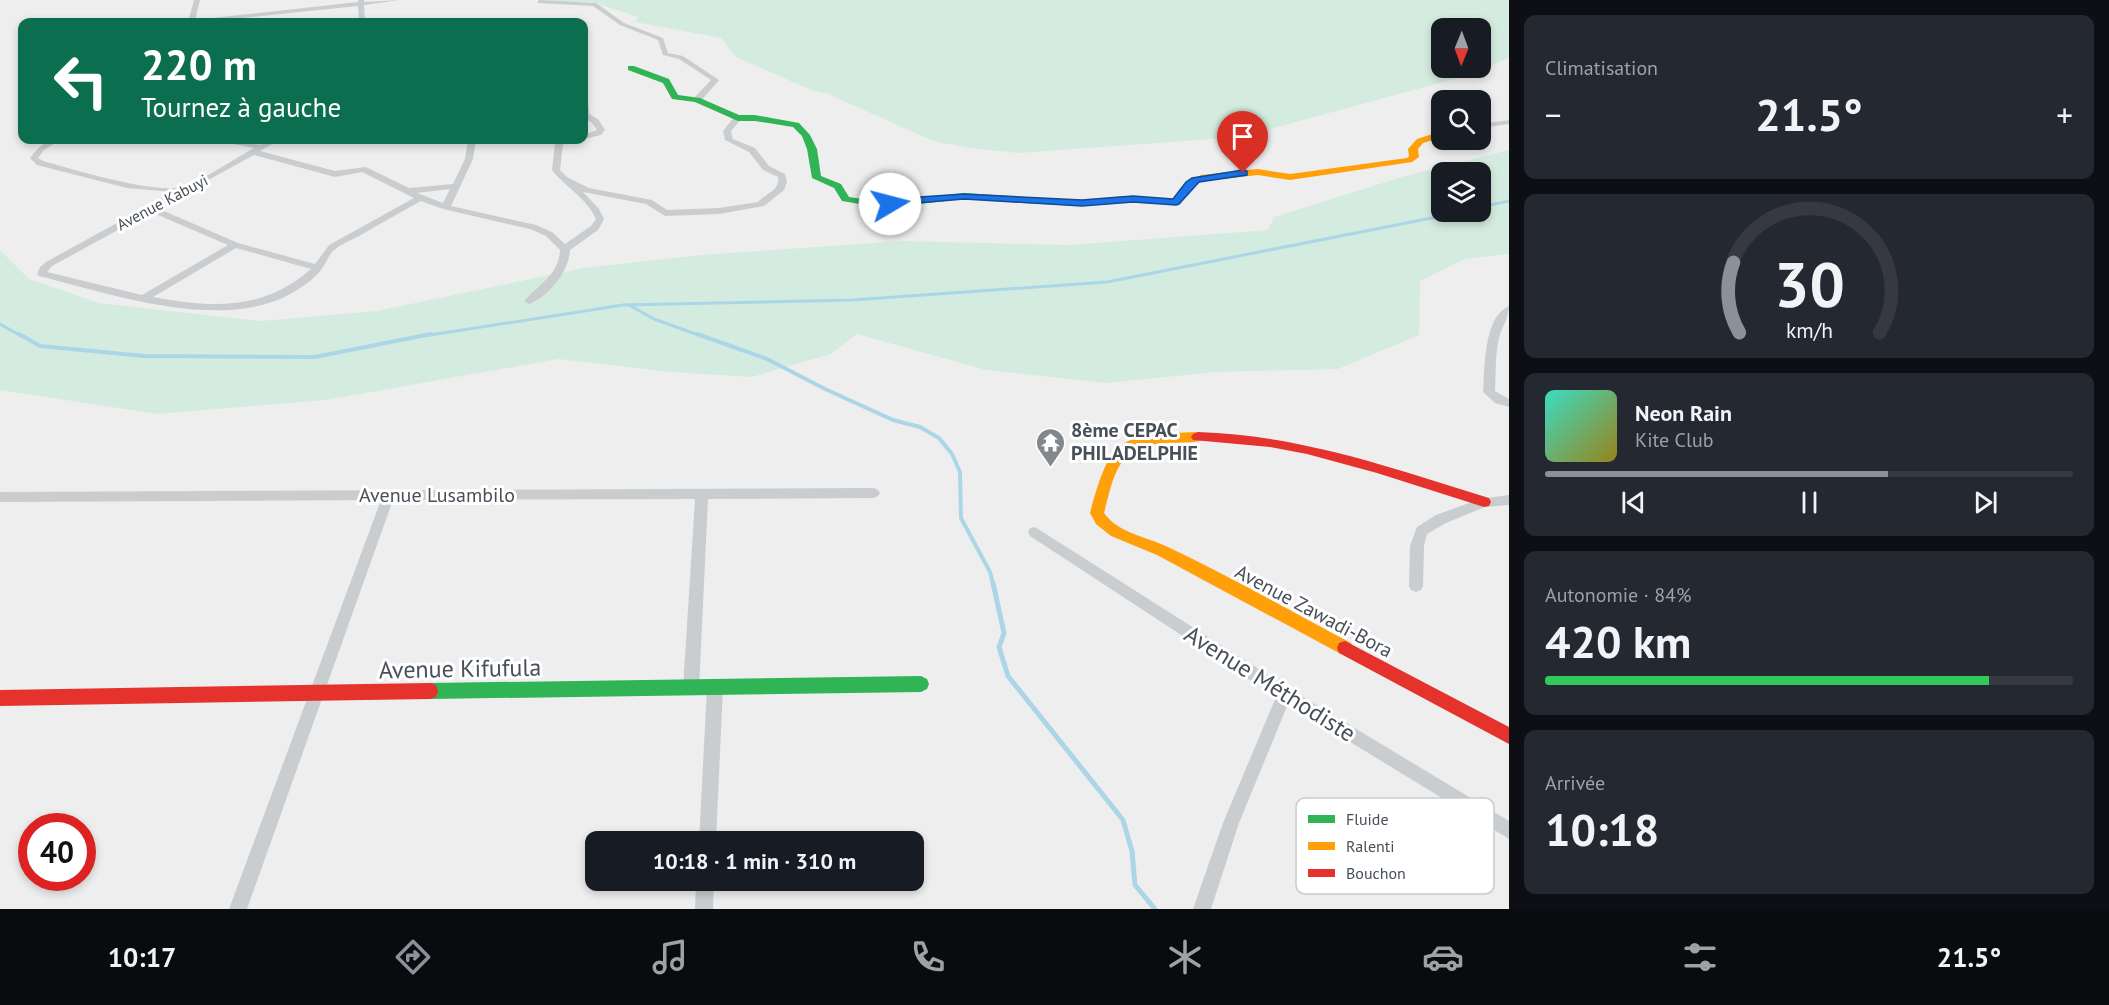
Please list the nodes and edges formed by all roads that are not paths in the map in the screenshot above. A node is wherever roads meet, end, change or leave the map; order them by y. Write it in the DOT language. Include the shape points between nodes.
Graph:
graph roads {
  1 [pos="197,0"];
  2 [pos="398,0"];
  3 [pos="540,1"];
  4 [pos="361,2"];
  5 [pos="192,18"];
  6 [pos="225,18"];
  7 [pos="362,18"];
  8 [pos="530,18"];
  9 [pos="631,68"];
  10 [pos="697,100"];
  11 [pos="588,117"];
  12 [pos="738,118"];
  13 [pos="1509,122"];
  14 [pos="1491,124"];
  15 [pos="588,136"];
  16 [pos="1431,138"];
  17 [pos="48,144"];
  18 [pos="239,144"];
  19 [pos="268,144"];
  20 [pos="471,144"];
  21 [pos="555,144"];
  22 [pos="258,150"];
  23 [pos="456,186"];
  24 [pos="575,186"];
  25 [pos="184,189"];
  26 [pos="408,191"];
  27 [pos="420,198"];
  28 [pos="446,207"];
  29 [pos="149,208"];
  30 [pos="235,245"];
  31 [pos="565,249"];
  32 [pos="318,268"];
  33 [pos="145,297"];
  34 [pos="529,301"];
  35 [pos="1509,309"];
  36 [pos="1509,403"];
  37 [pos="874,493"];
  38 [pos="702,494"];
  39 [pos="389,495"];
  40 [pos="0,497"];
  41 [pos="1509,500"];
  42 [pos="1484,502"];
  43 [pos="1035,532"];
  44 [pos="1416,586"];
  45 [pos="921,684"];
  46 [pos="715,687"];
  47 [pos="691,688"];
  48 [pos="316,693"];
  49 [pos="1285,694"];
  50 [pos="0,698"];
  51 [pos="1509,736"];
  52 [pos="1455,798"];
  53 [pos="1494,822"];
  54 [pos="708,831"];
  55 [pos="1509,831"];
  56 [pos="705,891"];
  57 [pos="238,909"];
  58 [pos="704,909"];
  59 [pos="1202,909"];
  1 -- 5 [label="street"];
  2 -- 4 [label="street"];
  3 -- 8 [label="street"];
  3 -- 10 [label="street" via="594,4 622,24 661,39 664,54 681,57 715,80"];
  4 -- 6 [label="street"];
  4 -- 7 [label="street"];
  9 -- 10 [label="street" via="666,81 673,96"];
  10 -- 12 [label="street"];
  11 -- 15 [label="street" via="601,130"];
  12 -- 16 [label="street" via="796,125 814,154 817,178 838,186 845,199 883,205 964,196 1082,203 1133,199 1176,202 1200,178 1253,172 1290,177 1409,160 1414,158 1413,149 1420,141"];
  12 -- 24 [label="street" via="727,131 729,140 752,150 766,168 782,176 780,190 761,204 671,214 651,202"];
  13 -- 14 [label="street"];
  17 -- 25 [label="street" via="35,153 34,158 40,163 155,190"];
  18 -- 22 [label="street"];
  19 -- 22 [label="street, Avenue Kabuyi"];
  20 -- 23 [label="street"];
  21 -- 24 [label="street" via="556,170 562,179"];
  22 -- 25 [label="street, Avenue Kabuyi"];
  22 -- 26 [label="street" via="326,172 363,169"];
  23 -- 26 [label="street"];
  23 -- 28 [label="street"];
  24 -- 31 [label="street" via="600,219 595,228"];
  25 -- 29 [label="street, Avenue Kabuyi"];
  26 -- 27 [label="street"];
  27 -- 28 [label="street"];
  27 -- 32 [label="street" via="332,247"];
  28 -- 31 [label="street" via="533,227 549,234"];
  29 -- 30 [label="street"];
  29 -- 33 [label="street, Avenue Kabuyi" via="49,264 42,274"];
  30 -- 32 [label="street"];
  30 -- 33 [label="street"];
  31 -- 34 [label="street" via="563,267"];
  32 -- 33 [label="street" via="291,290 248,306 190,307"];
  35 -- 36 [label="street" via="1500,317 1496,329 1490,392"];
  37 -- 38 [label="street, Avenue Lusambilo"];
  38 -- 39 [label="street, Avenue Lusambilo"];
  38 -- 47 [label="street"];
  39 -- 40 [label="street, Avenue Lusambilo"];
  39 -- 48 [label="street"];
  41 -- 42 [label="street"];
  42 -- 44 [label="street" via="1422,531 1417,546"];
  42 -- 51 [label="street, Avenue Zawadi-Bora" via="1327,455 1254,439 1209,437 1156,439 1124,448 1111,465 1097,513 1108,528 1162,550"];
  43 -- 49 [label="street, Avenue Méthodiste"];
  45 -- 46 [label="street, Avenue Kifufula"];
  46 -- 47 [label="street, Avenue Kifufula"];
  46 -- 54 [label="street"];
  47 -- 48 [label="street, Avenue Kifufula"];
  48 -- 50 [label="street, Avenue Kifufula"];
  48 -- 57 [label="street"];
  49 -- 52 [label="street, Avenue Méthodiste"];
  49 -- 59 [label="street" via="1231,823"];
  53 -- 55 [label="street, Avenue Méthodiste"];
  56 -- 58 [label="street"];
}
